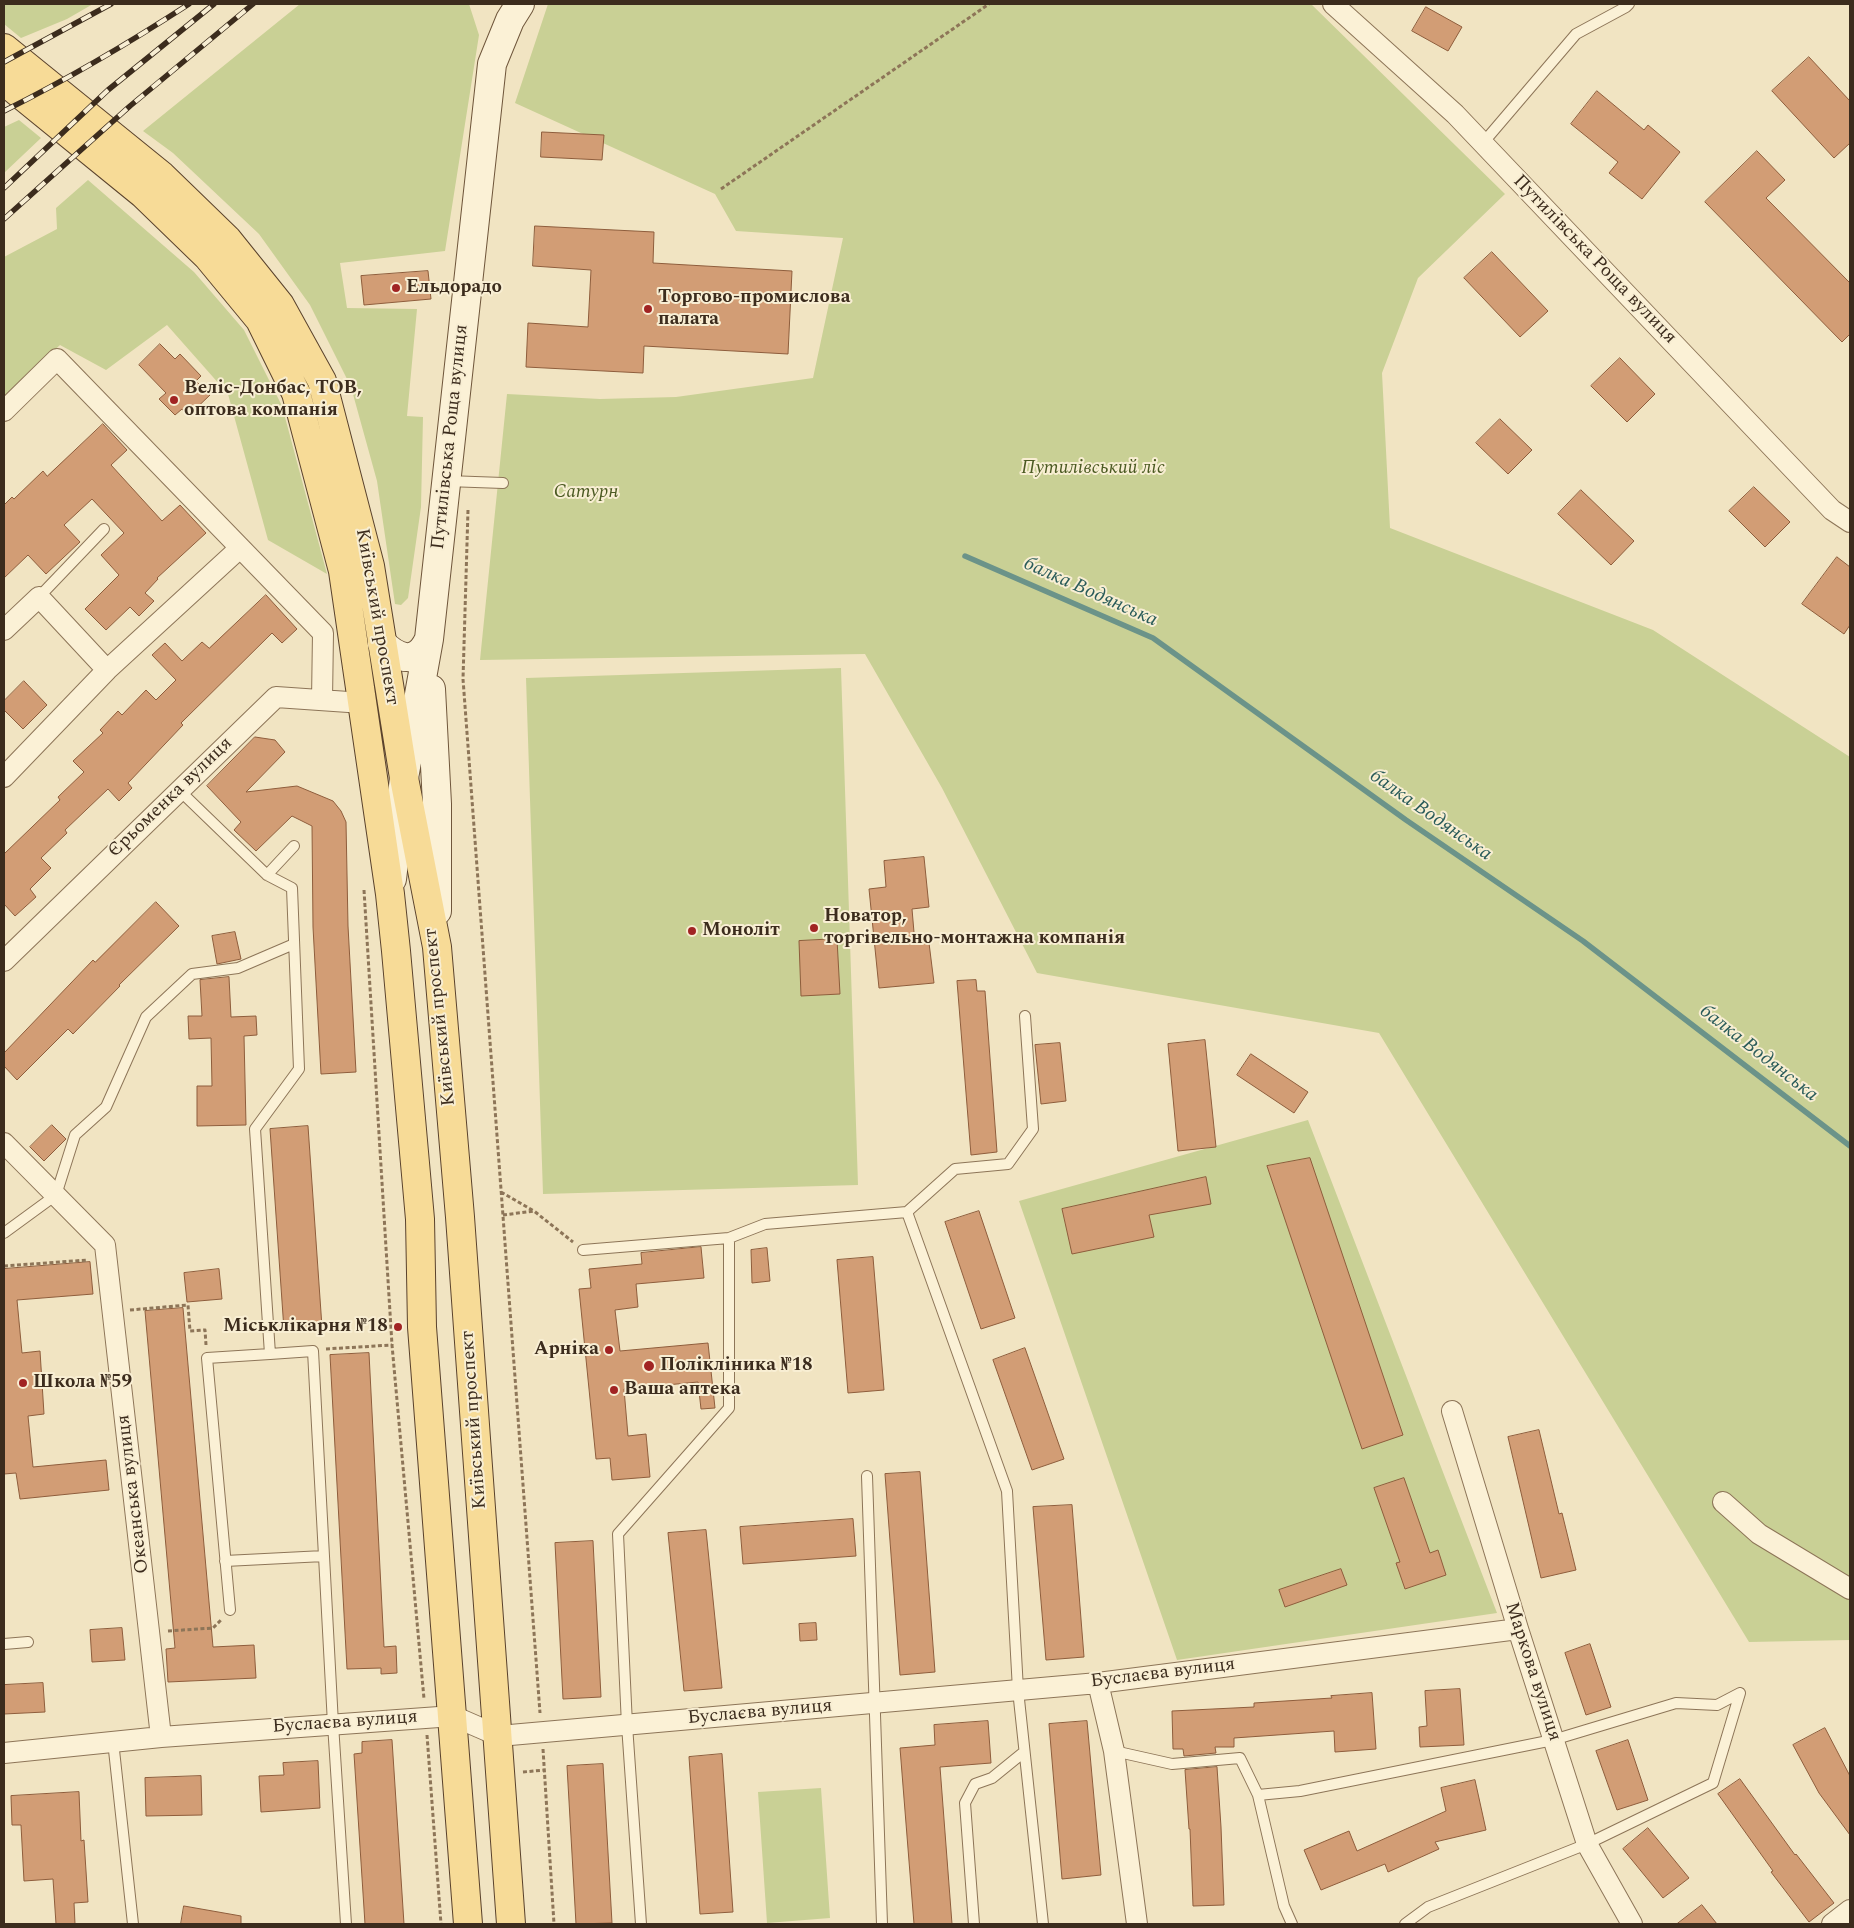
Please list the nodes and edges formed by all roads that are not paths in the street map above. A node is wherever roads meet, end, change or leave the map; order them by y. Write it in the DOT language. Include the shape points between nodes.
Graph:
graph roads {
  1 [pos="520,4"];
  2 [pos="1333,4"];
  3 [pos="1629,4"];
  4 [pos="4,48"];
  5 [pos="4,81"];
  6 [pos="1483,143"];
  7 [pos="152,185"];
  8 [pos="4,411"];
  9 [pos="457,482"];
  10 [pos="504,484"];
  11 [pos="1850,522"];
  12 [pos="104,529"];
  13 [pos="240,548"];
  14 [pos="39,597"];
  15 [pos="4,630"];
  16 [pos="429,639"];
  17 [pos="382,643"];
  18 [pos="107,670"];
  19 [pos="322,700"];
  20 [pos="363,703"];
  21 [pos="4,777"];
  22 [pos="404,778"];
  23 [pos="180,790"];
  24 [pos="294,846"];
  25 [pos="267,875"];
  26 [pos="390,894"];
  27 [pos="294,944"];
  28 [pos="437,947"];
  29 [pos="396,951"];
  30 [pos="4,961"];
  31 [pos="1025,1016"];
  32 [pos="4,1142"];
  33 [pos="56,1195"];
  34 [pos="908,1212"];
  35 [pos="4,1233"];
  36 [pos="729,1238"];
  37 [pos="583,1250"];
  38 [pos="270,1354"];
  39 [pos="1452,1412"];
  40 [pos="867,1476"];
  41 [pos="1723,1502"];
  42 [pos="324,1556"];
  43 [pos="225,1561"];
  44 [pos="1850,1589"];
  45 [pos="230,1610"];
  46 [pos="1518,1629"];
  47 [pos="28,1642"];
  48 [pos="4,1644"];
  49 [pos="1098,1683"];
  50 [pos="1018,1690"];
  51 [pos="876,1703"];
  52 [pos="453,1716"];
  53 [pos="333,1724"];
  54 [pos="627,1725"];
  55 [pos="499,1736"];
  56 [pos="161,1737"];
  57 [pos="1553,1740"];
  58 [pos="113,1741"];
  59 [pos="1114,1751"];
  60 [pos="1024,1752"];
  61 [pos="4,1754"];
  62 [pos="1258,1795"];
  63 [pos="1587,1844"];
  64 [pos="1850,1910"];
  65 [pos="133,1924"];
  66 [pos="346,1924"];
  67 [pos="468,1924"];
  68 [pos="511,1924"];
  69 [pos="641,1924"];
  70 [pos="882,1924"];
  71 [pos="974,1924"];
  72 [pos="1043,1924"];
  73 [pos="1137,1924"];
  74 [pos="1292,1924"];
  75 [pos="1406,1924"];
  76 [pos="1632,1924"];
  77 [pos="1832,1924"];
  1 -- 9 [label="street, Путилівська Роща вулиця" via="492,64"];
  2 -- 6 [label="street, Путилівська Роща вулиця"];
  3 -- 6 [label="lane" via="1576,34"];
  4 -- 7 [label="main road"];
  5 -- 7 [label="main road"];
  6 -- 11 [label="street, Путилівська Роща вулиця" via="1832,510"];
  7 -- 17 [label="main road, Київський проспект" via="227,239 280,305 322,381 370,566"];
  7 -- 20 [label="main road, Київський проспект" via="260,320 296,393 343,571"];
  8 -- 13 [label="street" via="58,359"];
  9 -- 10 [label="lane"];
  9 -- 16 [label="street, Путилівська Роща вулиця"];
  12 -- 14 [label="lane"];
  13 -- 18 [label="street"];
  13 -- 19 [label="street" via="323,633"];
  14 -- 15 [label="street"];
  14 -- 18 [label="street"];
  16 -- 17 [label="street" via="422,652 409,657 395,654"];
  16 -- 22 [label="street"];
  16 -- 28 [label="street" via="437,804"];
  17 -- 22 [label="main road, Київський проспект"];
  18 -- 21 [label="street"];
  19 -- 20 [label="street, Єрьоменка вулиця"];
  19 -- 23 [label="street, Єрьоменка вулиця" via="276,697"];
  20 -- 26 [label="main road, Київський проспект"];
  22 -- 26 [label="street"];
  22 -- 28 [label="main road, Київський проспект"];
  23 -- 25 [label="lane"];
  23 -- 30 [label="street, Єрьоменка вулиця"];
  24 -- 25 [label="lane"];
  25 -- 27 [label="lane" via="292,888"];
  26 -- 29 [label="main road, Київський проспект"];
  27 -- 33 [label="lane" via="238,968 192,974 146,1017 106,1107 75,1135"];
  27 -- 38 [label="lane" via="299,1070 254,1130"];
  28 -- 29 [label="main road"];
  28 -- 55 [label="main road, Київський проспект"];
  29 -- 52 [label="main road, Київський проспект" via="420,1219 422,1327"];
  31 -- 34 [label="lane" via="1033,1129 1008,1164 955,1169"];
  32 -- 33 [label="street, Океанська вулиця"];
  33 -- 35 [label="lane"];
  33 -- 56 [label="street, Океанська вулиця" via="105,1245"];
  34 -- 36 [label="lane" via="765,1224"];
  34 -- 50 [label="lane" via="1007,1491"];
  36 -- 37 [label="lane"];
  36 -- 54 [label="lane" via="729,1408 618,1534"];
  38 -- 42 [label="lane" via="313,1351"];
  38 -- 43 [label="lane" via="207,1358"];
  39 -- 46 [label="street, Маркова вулиця"];
  40 -- 51 [label="lane"];
  41 -- 44 [label="street" via="1759,1534"];
  42 -- 43 [label="lane"];
  42 -- 53 [label="lane"];
  43 -- 45 [label="lane"];
  46 -- 49 [label="street, Буслаєва вулиця"];
  46 -- 57 [label="street, Маркова вулиця"];
  47 -- 48 [label="lane"];
  49 -- 50 [label="street, Буслаєва вулиця"];
  49 -- 59 [label="street"];
  50 -- 51 [label="street, Буслаєва вулиця"];
  50 -- 60 [label="lane"];
  51 -- 54 [label="street, Буслаєва вулиця"];
  51 -- 70 [label="lane"];
  52 -- 53 [label="street, Буслаєва вулиця"];
  52 -- 55 [label="street, Буслаєва вулиця"];
  52 -- 67 [label="main road, Київський проспект"];
  53 -- 56 [label="street, Буслаєва вулиця"];
  53 -- 66 [label="lane"];
  54 -- 55 [label="street, Буслаєва вулиця"];
  54 -- 69 [label="lane"];
  55 -- 68 [label="main road, Київський проспект"];
  56 -- 58 [label="street, Буслаєва вулиця"];
  57 -- 62 [label="lane" via="1300,1791"];
  57 -- 63 [label="street, Маркова вулиця"];
  57 -- 63 [label="lane" via="1676,1703 1717,1705 1740,1693 1712,1783"];
  58 -- 61 [label="street, Буслаєва вулиця"];
  58 -- 65 [label="lane"];
  59 -- 62 [label="lane" via="1172,1764 1240,1758"];
  59 -- 73 [label="street"];
  60 -- 71 [label="lane" via="992,1778 975,1784 965,1803"];
  60 -- 72 [label="lane"];
  62 -- 74 [label="lane" via="1284,1906"];
  63 -- 75 [label="lane" via="1428,1907"];
  63 -- 76 [label="street, Маркова вулиця"];
  64 -- 77 [label="street"];
}
